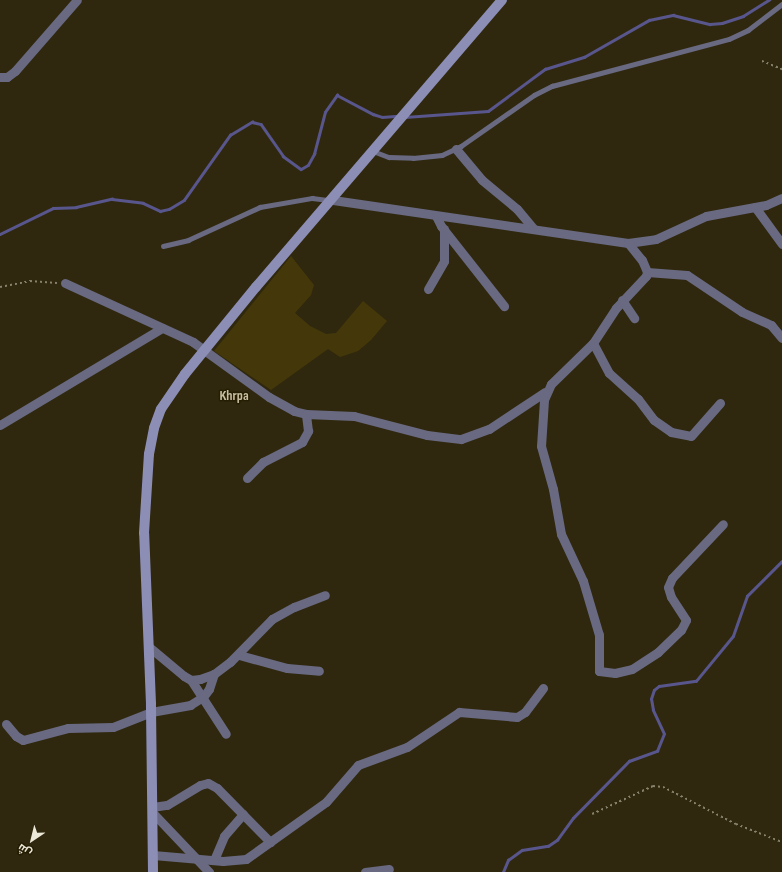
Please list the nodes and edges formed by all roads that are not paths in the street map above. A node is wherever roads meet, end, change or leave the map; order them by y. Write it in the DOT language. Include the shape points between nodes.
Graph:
graph roads {
  1 [pos="77,0"];
  2 [pos="502,0"];
  3 [pos="782,4"];
  4 [pos="0,77"];
  5 [pos="456,149"];
  6 [pos="372,151"];
  7 [pos="782,198"];
  8 [pos="333,200"];
  9 [pos="755,207"];
  10 [pos="436,216"];
  11 [pos="533,228"];
  12 [pos="444,229"];
  13 [pos="628,243"];
  14 [pos="782,244"];
  15 [pos="163,246"];
  16 [pos="648,272"];
  17 [pos="65,283"];
  18 [pos="428,290"];
  19 [pos="622,300"];
  20 [pos="504,306"];
  21 [pos="634,318"];
  22 [pos="162,328"];
  23 [pos="782,338"];
  24 [pos="593,343"];
  25 [pos="205,349"];
  26 [pos="545,392"];
  27 [pos="720,403"];
  28 [pos="306,414"];
  29 [pos="0,425"];
  30 [pos="247,478"];
  31 [pos="723,524"];
  32 [pos="325,595"];
  33 [pos="148,646"];
  34 [pos="239,655"];
  35 [pos="319,671"];
  36 [pos="214,674"];
  37 [pos="191,680"];
  38 [pos="543,688"];
  39 [pos="203,697"];
  40 [pos="151,712"];
  41 [pos="6,724"];
  42 [pos="226,734"];
  43 [pos="152,810"];
  44 [pos="243,814"];
  45 [pos="270,842"];
  46 [pos="153,855"];
  47 [pos="197,859"];
  48 [pos="214,860"];
  49 [pos="389,869"];
  50 [pos="153,872"];
  51 [pos="209,872"];
  52 [pos="366,872"];
  1 -- 4 [label="street" via="15,71 7,77"];
  2 -- 6 [label="street"];
  3 -- 5 [label="lane" via="748,30 729,39 552,86"];
  5 -- 6 [label="lane" via="442,155 413,158 389,157"];
  5 -- 11 [label="street" via="482,180 517,209"];
  6 -- 8 [label="street"];
  7 -- 9 [label="street"];
  8 -- 10 [label="street"];
  8 -- 15 [label="lane" via="312,198 260,207 188,240"];
  8 -- 25 [label="street"];
  9 -- 13 [label="street" via="706,216 656,239"];
  9 -- 14 [label="street"];
  10 -- 11 [label="street"];
  10 -- 12 [label="street"];
  11 -- 13 [label="street"];
  12 -- 18 [label="street" via="444,261"];
  12 -- 20 [label="street"];
  13 -- 16 [label="street"];
  16 -- 19 [label="street" via="636,288"];
  16 -- 23 [label="street" via="687,275 742,312 771,325"];
  17 -- 22 [label="street"];
  19 -- 21 [label="street"];
  19 -- 24 [label="street"];
  22 -- 25 [label="street"];
  22 -- 29 [label="street"];
  24 -- 26 [label="street"];
  24 -- 27 [label="street" via="609,373 630,391 654,420 671,432 691,436"];
  25 -- 28 [label="street" via="269,397 294,411"];
  25 -- 33 [label="street" via="161,409 154,428 145,493"];
  26 -- 28 [label="street" via="489,428 461,439 427,435 354,416"];
  26 -- 31 [label="street" via="541,446 553,489 560,534 583,581 599,635 599,671 614,673 632,669 658,652 681,630 686,620 671,597 668,587 672,578"];
  28 -- 30 [label="street" via="308,431 302,442 263,462"];
  32 -- 34 [label="street" via="272,619"];
  33 -- 37 [label="street"];
  33 -- 40 [label="street"];
  34 -- 35 [label="street" via="281,666"];
  34 -- 36 [label="street"];
  36 -- 37 [label="street"];
  36 -- 39 [label="street" via="210,689"];
  37 -- 39 [label="street"];
  38 -- 45 [label="street" via="525,712 517,717 459,712 407,747 358,765 326,802"];
  39 -- 40 [label="street" via="190,705"];
  39 -- 42 [label="street"];
  40 -- 41 [label="street" via="113,727 68,728 23,740"];
  40 -- 43 [label="street"];
  43 -- 44 [label="street" via="167,805 200,785 208,783"];
  43 -- 46 [label="street"];
  43 -- 47 [label="street"];
  44 -- 45 [label="street"];
  44 -- 48 [label="street" via="224,836"];
  45 -- 48 [label="street" via="246,859"];
  46 -- 47 [label="street"];
  46 -- 50 [label="street"];
  47 -- 48 [label="street"];
  47 -- 51 [label="street"];
  49 -- 52 [label="street"];
}
